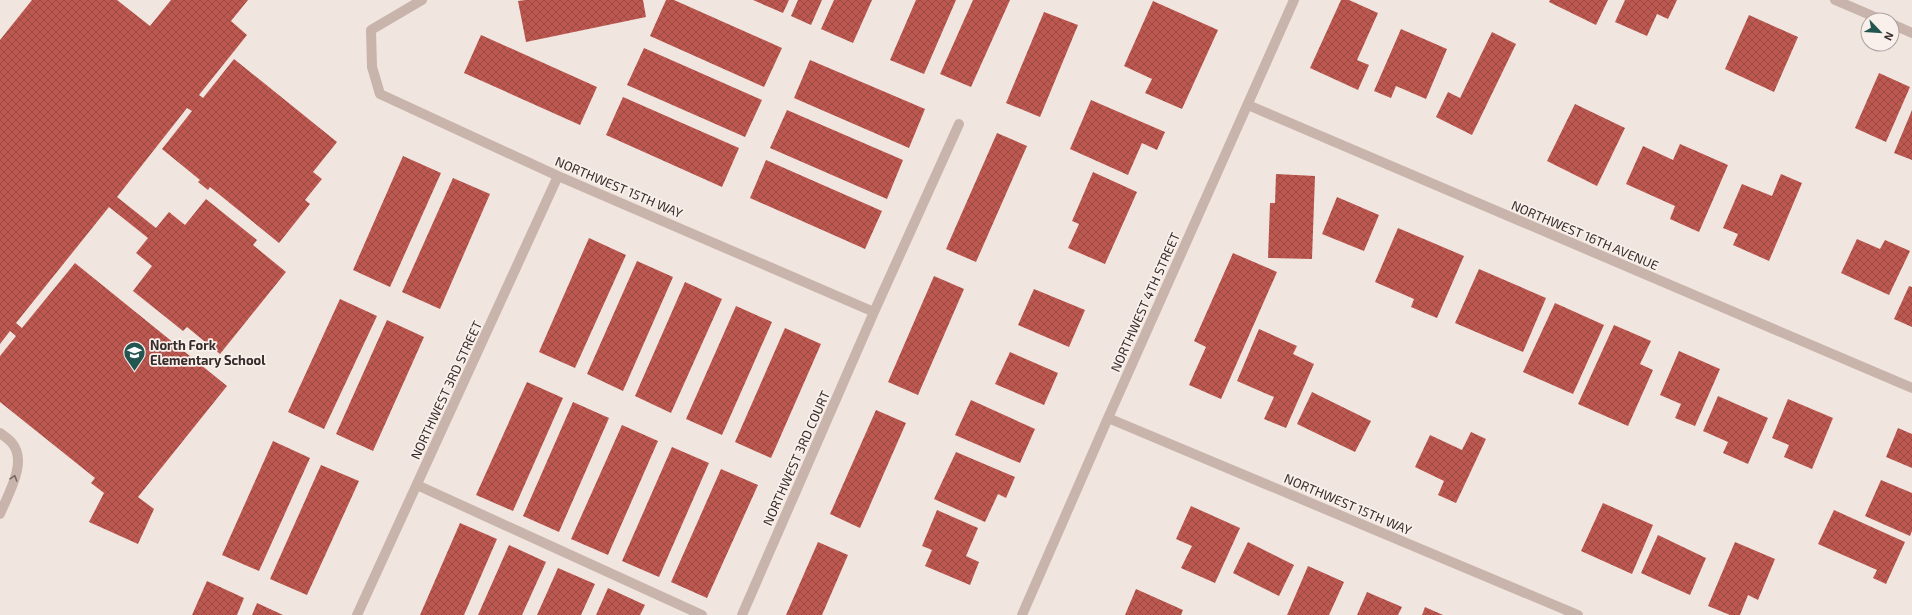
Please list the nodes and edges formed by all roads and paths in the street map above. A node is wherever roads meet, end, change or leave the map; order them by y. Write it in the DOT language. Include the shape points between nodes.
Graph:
graph roads {
  1 [pos="422,0"];
  2 [pos="1294,0"];
  3 [pos="1835,0"];
  4 [pos="1863,12"];
  5 [pos="1900,28"];
  6 [pos="1912,33"];
  7 [pos="1248,105"];
  8 [pos="959,124"];
  9 [pos="558,176"];
  10 [pos="874,312"];
  11 [pos="1912,388"];
  12 [pos="1108,418"];
  13 [pos="0,433"];
  14 [pos="416,485"];
  15 [pos="1,507"];
  16 [pos="357,615"];
  17 [pos="702,615"];
  18 [pos="742,615"];
  19 [pos="1022,615"];
  20 [pos="1578,615"];
  1 -- 9 [label="street, NORTHWEST 15TH WAY" via="371,30 372,67 380,94"];
  2 -- 7 [label="street, NORTHWEST 4TH STREET"];
  3 -- 4 [label="street"];
  5 -- 6 [label="street"];
  7 -- 11 [label="street, NORTHWEST 16TH AVENUE"];
  7 -- 12 [label="street, NORTHWEST 4TH STREET"];
  8 -- 10 [label="street, NORTHWEST 3RD COURT"];
  9 -- 10 [label="street, NORTHWEST 15TH WAY"];
  9 -- 14 [label="street, NORTHWEST 3RD STREET"];
  10 -- 18 [label="street, NORTHWEST 3RD COURT"];
  12 -- 19 [label="street, NORTHWEST 4TH STREET"];
  12 -- 20 [label="street, NORTHWEST 15TH WAY"];
  15 -- 13 [label="street, one-way" via="16,476 18,456 12,443"];
  14 -- 16 [label="street, NORTHWEST 3RD STREET"];
  14 -- 17 [label="street"];
}
